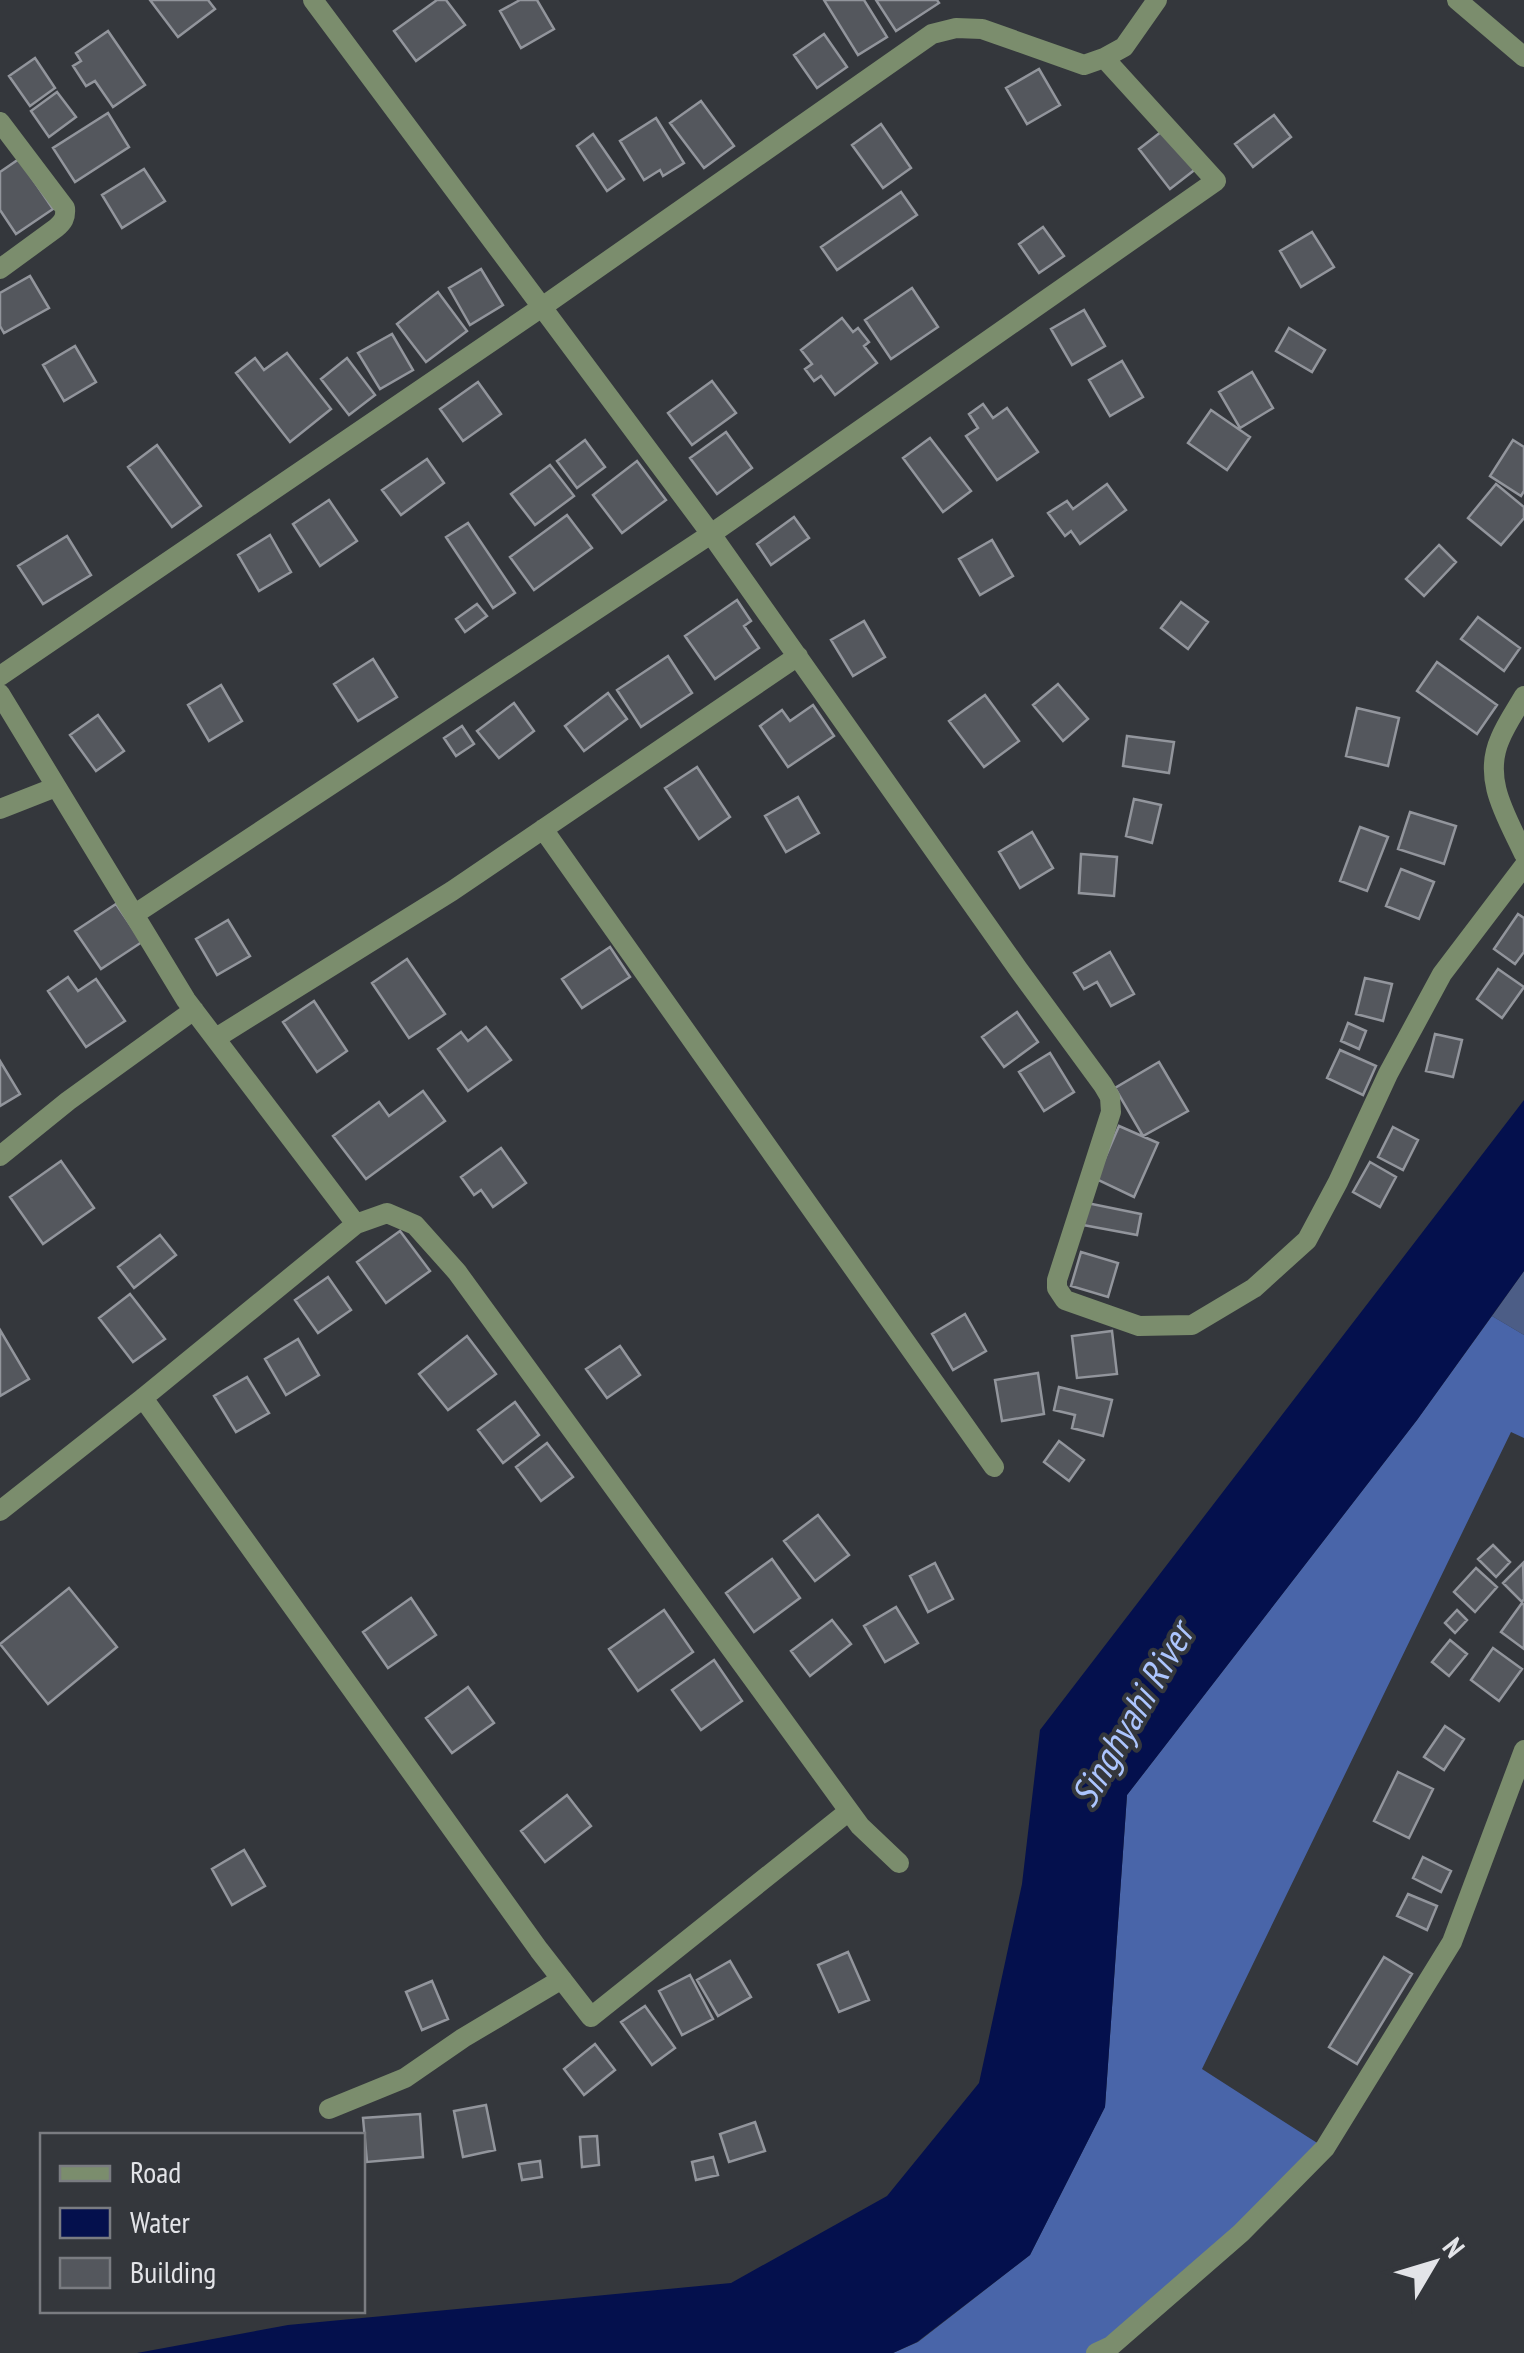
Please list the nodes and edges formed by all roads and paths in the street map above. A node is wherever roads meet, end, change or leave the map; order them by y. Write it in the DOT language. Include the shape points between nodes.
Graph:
graph roads {
  1 [pos="313,0"];
  2 [pos="1158,0"];
  3 [pos="1457,0"];
  4 [pos="1524,57"];
  5 [pos="1104,58"];
  6 [pos="0,122"];
  7 [pos="0,269"];
  8 [pos="542,306"];
  9 [pos="711,534"];
  10 [pos="798,656"];
  11 [pos="0,676"];
  12 [pos="0,694"];
  13 [pos="1524,696"];
  14 [pos="56,786"];
  15 [pos="0,809"];
  16 [pos="543,829"];
  17 [pos="1524,854"];
  18 [pos="1524,866"];
  19 [pos="135,914"];
  20 [pos="194,1010"];
  21 [pos="216,1038"];
  22 [pos="0,1156"];
  23 [pos="356,1224"];
  24 [pos="143,1398"];
  25 [pos="994,1467"];
  26 [pos="0,1511"];
  27 [pos="1524,1750"];
  28 [pos="849,1810"];
  29 [pos="899,1863"];
  30 [pos="562,1979"];
  31 [pos="328,2109"];
  32 [pos="1096,2353"];
  1 -- 8 [label="street"];
  2 -- 5 [label="street" via="1124,47"];
  3 -- 4 [label="street"];
  5 -- 8 [label="street" via="1084,65 982,29 932,34"];
  5 -- 9 [label="street" via="1216,180"];
  6 -- 7 [label="street" via="66,214"];
  8 -- 9 [label="street"];
  8 -- 11 [label="street"];
  9 -- 10 [label="street"];
  9 -- 19 [label="street"];
  10 -- 16 [label="street"];
  10 -- 18 [label="street" via="1110,1097 1057,1288 1065,1300 1139,1326 1192,1325 1254,1288 1306,1240 1442,974"];
  12 -- 14 [label="street"];
  13 -- 17 [label="street" via="1499,740 1493,766 1496,795"];
  14 -- 15 [label="street"];
  14 -- 19 [label="street"];
  16 -- 21 [label="street"];
  16 -- 25 [label="street"];
  19 -- 20 [label="street"];
  20 -- 21 [label="street"];
  20 -- 22 [label="street"];
  21 -- 23 [label="street"];
  23 -- 24 [label="street"];
  23 -- 28 [label="street" via="387,1213 415,1225 456,1272"];
  24 -- 26 [label="street"];
  24 -- 30 [label="street"];
  27 -- 32 [label="street" via="1452,1942 1325,2148 1241,2233"];
  28 -- 29 [label="street"];
  28 -- 30 [label="street" via="590,2016"];
  30 -- 31 [label="street" via="405,2078"];
}
